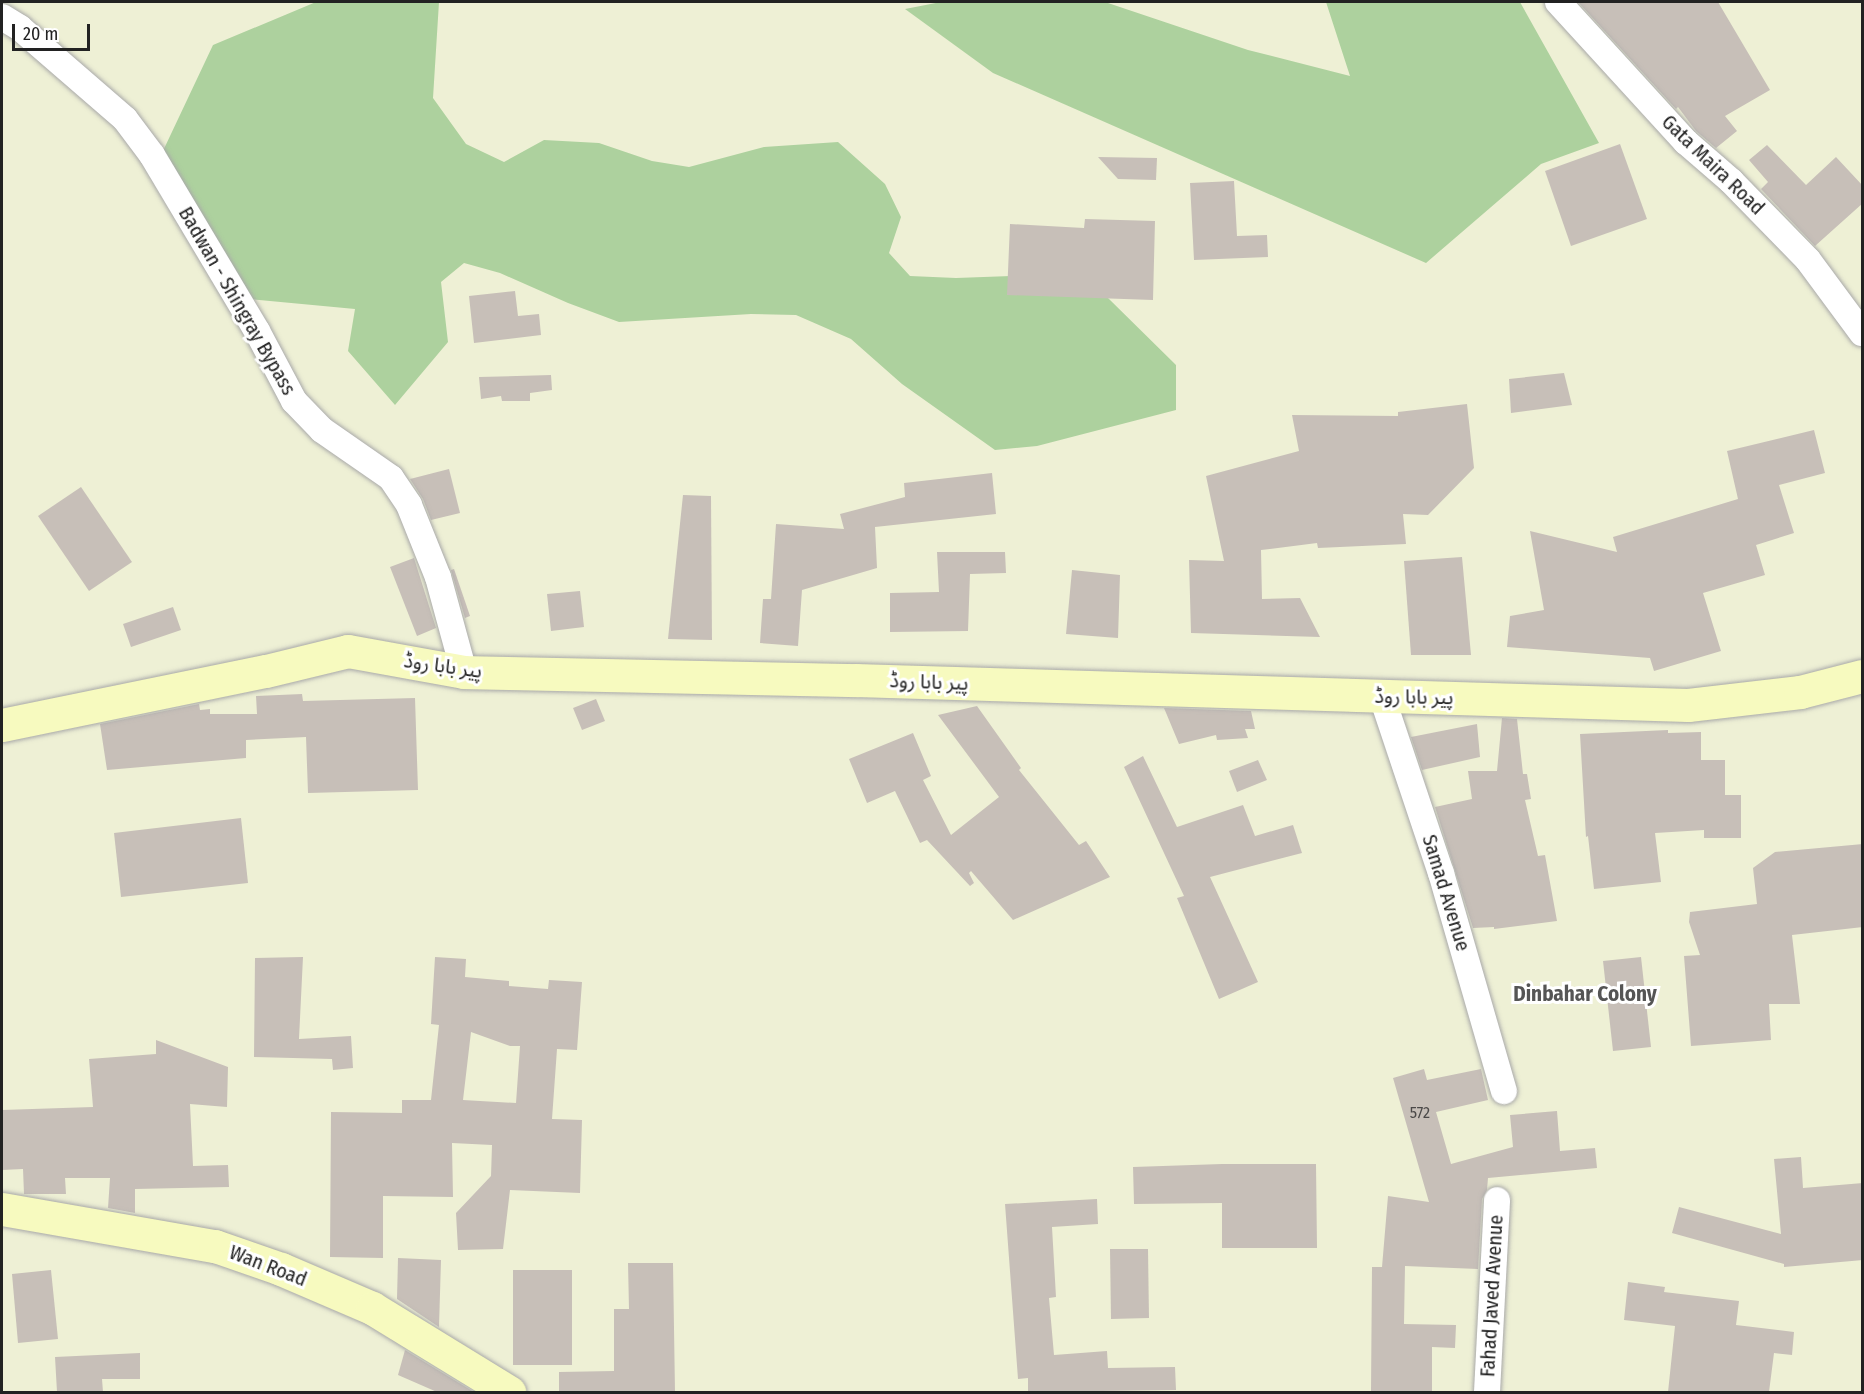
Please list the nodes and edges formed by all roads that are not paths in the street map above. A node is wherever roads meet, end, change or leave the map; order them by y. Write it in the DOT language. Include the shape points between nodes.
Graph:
graph roads {
  1 [pos="1558,2"];
  2 [pos="2,16"];
  3 [pos="1863,333"];
  4 [pos="464,672"];
  5 [pos="1863,676"];
  6 [pos="1382,697"];
  7 [pos="2,725"];
  8 [pos="1504,1091"];
  9 [pos="1497,1200"];
  10 [pos="2,1209"];
  11 [pos="509,1392"];
  12 [pos="1487,1392"];
  1 -- 3 [label="street, Gata Maira Road" via="1686,142 1731,181 1808,260"];
  2 -- 4 [label="street, Badwan - Shingray Bypass" via="125,119 152,155 294,401 322,430 391,478 409,505 438,577"];
  4 -- 6 [label="main road, پیر بابا روڈ"];
  4 -- 7 [label="main road, پیر بابا روڈ" via="348,651"];
  5 -- 6 [label="main road, پیر بابا روڈ" via="1800,692 1688,705"];
  6 -- 8 [label="street, Samad Avenue" via="1441,873"];
  9 -- 12 [label="street, Fahad Javed Avenue"];
  10 -- 11 [label="main road, Wan Road" via="215,1246 281,1269 372,1308"];
}
